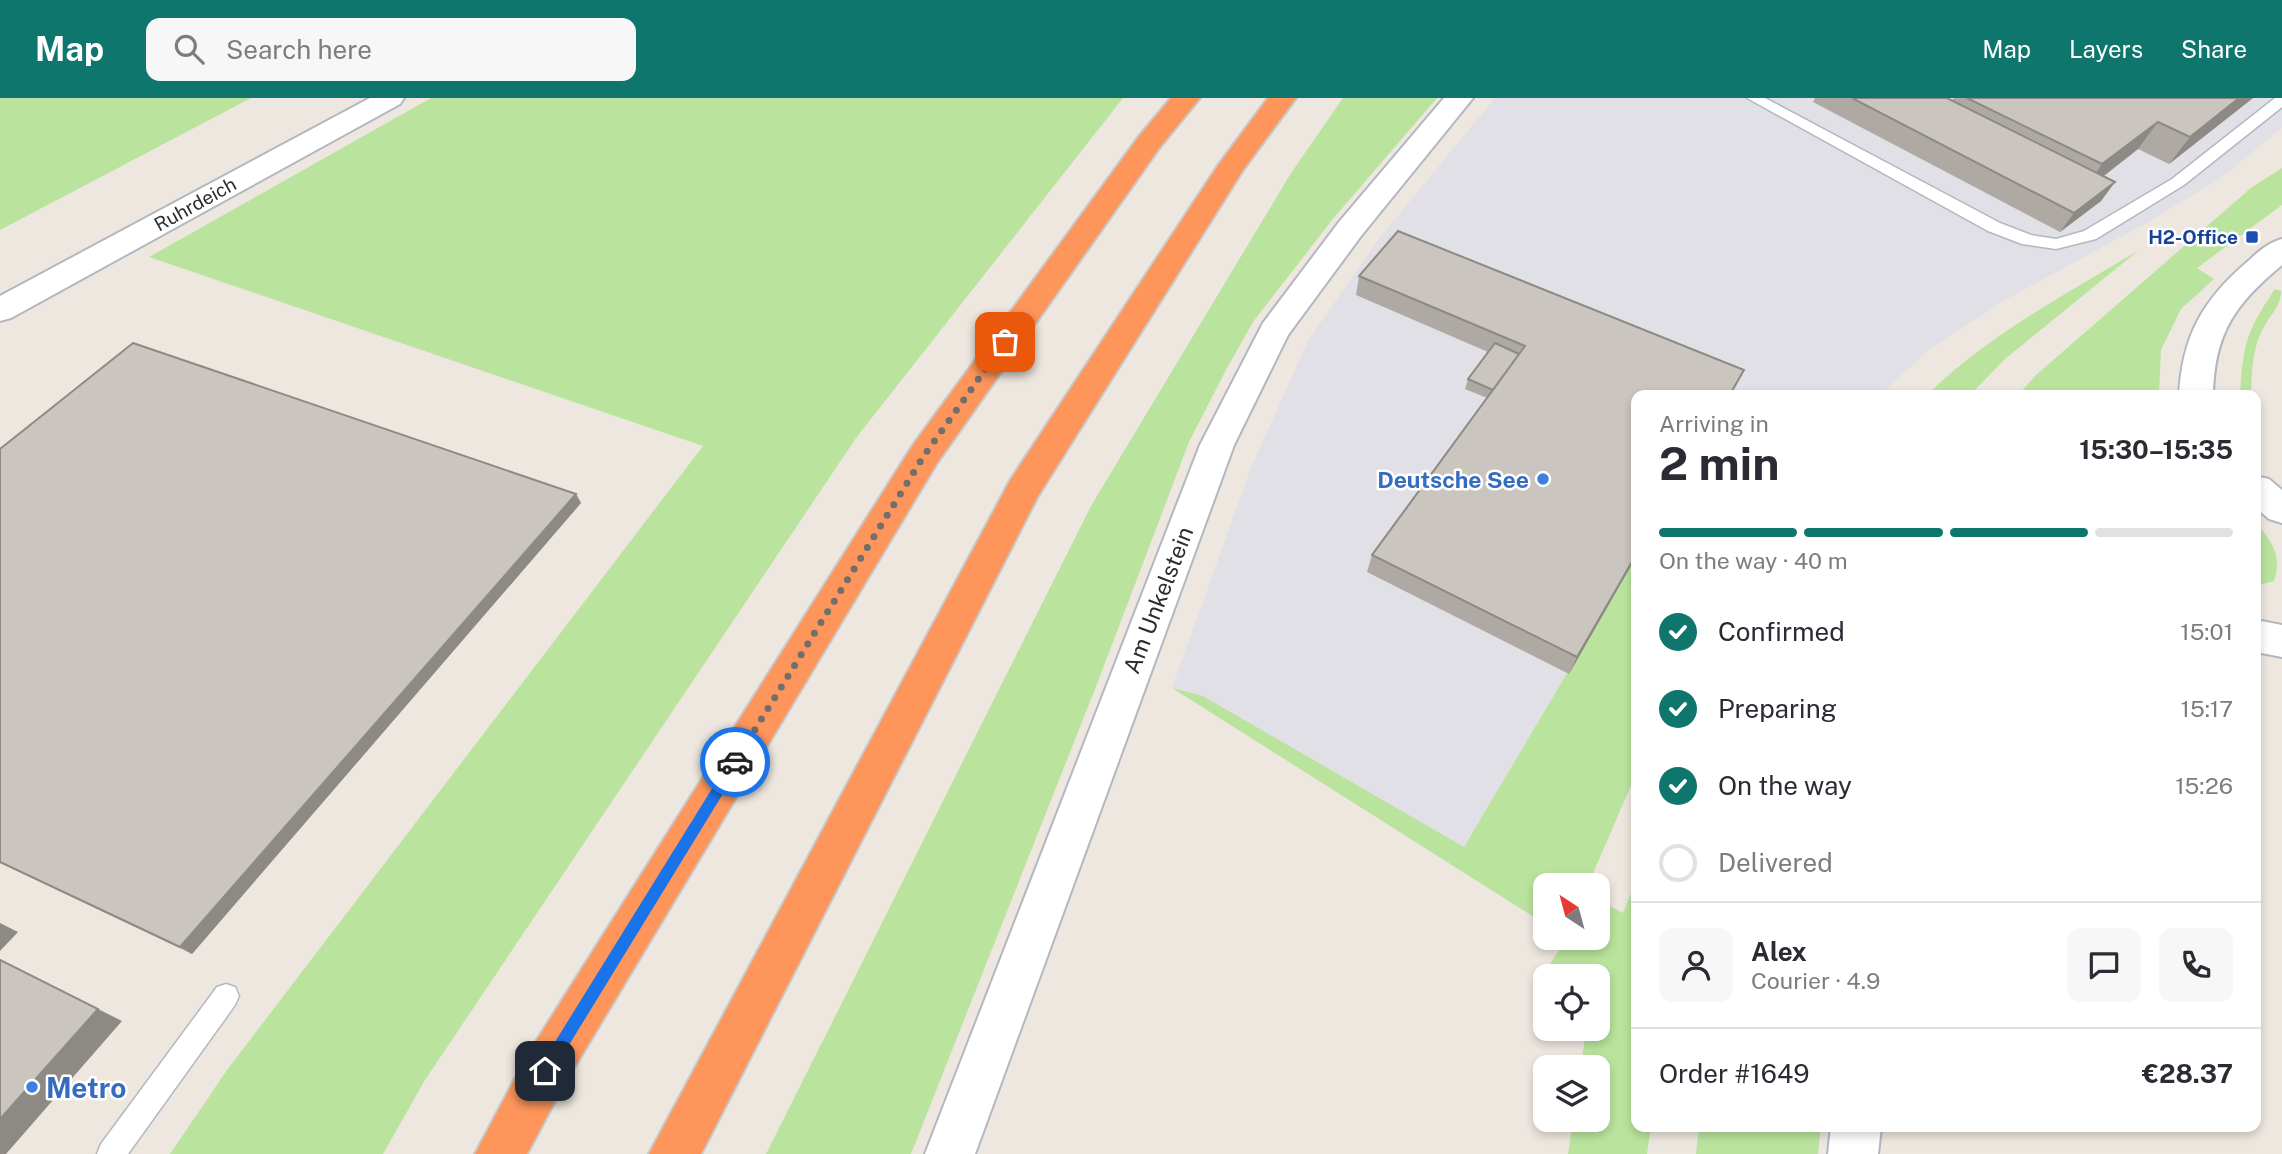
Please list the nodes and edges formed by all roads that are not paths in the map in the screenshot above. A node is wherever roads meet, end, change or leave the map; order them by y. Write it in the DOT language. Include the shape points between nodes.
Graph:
graph roads {
  1 [pos="390,98"];
  2 [pos="1186,98"];
  3 [pos="1282,98"];
  4 [pos="1460,98"];
  5 [pos="1754,98"];
  6 [pos="2282,100"];
  7 [pos="2282,249"];
  8 [pos="0,310"];
  9 [pos="2196,390"];
  10 [pos="2261,493"];
  11 [pos="2282,509"];
  12 [pos="2261,637"];
  13 [pos="2282,641"];
  14 [pos="226,996"];
  15 [pos="1855,1132"];
  16 [pos="111,1154"];
  17 [pos="500,1154"];
  18 [pos="674,1154"];
  19 [pos="950,1154"];
  20 [pos="1853,1154"];
  1 -- 8 [label="street, Ruhrdeich"];
  2 -- 17 [label="highway" via="1150,141 925,454 552,1059"];
  3 -- 18 [label="highway" via="1231,167 1024,489"];
  4 -- 19 [label="street, Am Unkelstein" via="1350,229 1274,331 1217,446"];
  5 -- 6 [label="lane" via="1994,228 2056,244 2090,235 2178,182"];
  7 -- 9 [label="street" via="2233,291 2213,318 2198,361"];
  10 -- 11 [label="street"];
  12 -- 13 [label="street"];
  14 -- 16 [label="lane"];
  15 -- 20 [label="street"];
}
